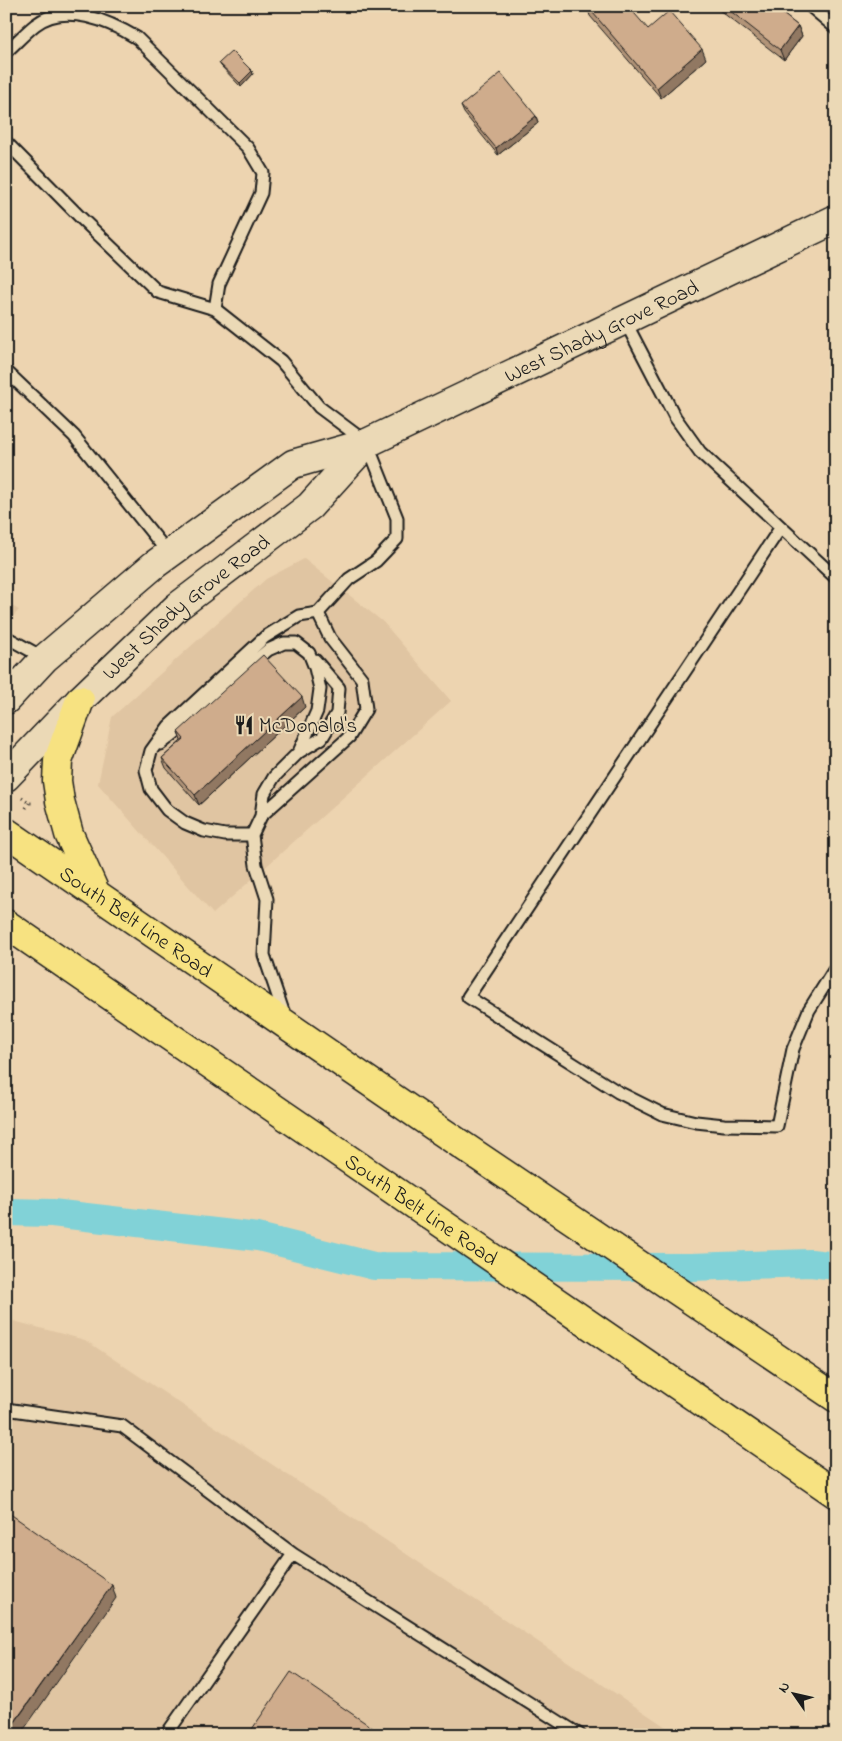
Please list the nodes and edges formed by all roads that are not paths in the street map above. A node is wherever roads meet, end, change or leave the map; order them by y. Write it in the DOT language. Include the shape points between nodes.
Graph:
graph roads {
  1 [pos="810,6"];
  2 [pos="836,28"];
  3 [pos="6,52"];
  4 [pos="6,142"];
  5 [pos="836,219"];
  6 [pos="215,309"];
  7 [pos="625,320"];
  8 [pos="6,371"];
  9 [pos="367,443"];
  10 [pos="781,528"];
  11 [pos="169,554"];
  12 [pos="836,578"];
  13 [pos="318,613"];
  14 [pos="6,637"];
  15 [pos="309,653"];
  16 [pos="45,658"];
  17 [pos="6,700"];
  18 [pos="80,700"];
  19 [pos="151,751"];
  20 [pos="299,752"];
  21 [pos="6,777"];
  22 [pos="261,816"];
  23 [pos="6,832"];
  24 [pos="252,835"];
  25 [pos="94,892"];
  26 [pos="6,924"];
  27 [pos="836,967"];
  28 [pos="288,1025"];
  29 [pos="836,1398"];
  30 [pos="6,1408"];
  31 [pos="836,1494"];
  32 [pos="294,1554"];
  33 [pos="166,1735"];
  34 [pos="580,1735"];
  1 -- 2 [label="lane"];
  3 -- 6 [label="lane" via="36,24 58,15 83,15 102,20 137,38 248,148 263,173 261,193 219,284"];
  4 -- 6 [label="lane" via="158,292"];
  5 -- 7 [label="main road, West Shady Grove Road"];
  6 -- 9 [label="lane" via="281,361 318,407"];
  7 -- 9 [label="main road, West Shady Grove Road"];
  7 -- 10 [label="lane" via="676,417 700,452"];
  8 -- 11 [label="lane" via="74,436"];
  9 -- 11 [label="main road, West Shady Grove Road" via="293,464"];
  9 -- 13 [label="lane" via="397,518 397,539 376,561 349,579"];
  9 -- 18 [label="main road, West Shady Grove Road" via="310,506 177,607"];
  10 -- 12 [label="lane"];
  10 -- 27 [label="lane" via="468,996 618,1092 662,1114 724,1125 777,1126 793,1049 809,1010"];
  11 -- 16 [label="main road, West Shady Grove Road"];
  13 -- 19 [label="lane" via="299,616 265,637 169,726"];
  13 -- 22 [label="lane" via="330,638 362,679 366,709 349,737"];
  14 -- 16 [label="lane"];
  15 -- 19 [label="lane" via="296,643 284,643 268,650"];
  15 -- 20 [label="lane" via="320,688 317,711"];
  15 -- 20 [label="lane" via="339,688 338,704 337,712 322,738"];
  16 -- 17 [label="main road, West Shady Grove Road"];
  18 -- 21 [label="main road, West Shady Grove Road"];
  18 -- 25 [label="main road" via="58,761 57,780 69,834"];
  19 -- 24 [label="lane" via="146,770 151,789 166,810 204,832 225,836"];
  20 -- 22 [label="lane" via="274,777 264,794"];
  22 -- 24 [label="lane"];
  23 -- 25 [label="main road, South Belt Line Road"];
  24 -- 28 [label="lane" via="256,865 267,899 264,955"];
  25 -- 28 [label="main road, South Belt Line Road"];
  26 -- 31 [label="main road, South Belt Line Road"];
  28 -- 29 [label="main road, South Belt Line Road"];
  30 -- 32 [label="lane" via="122,1426"];
  32 -- 33 [label="lane"];
  32 -- 34 [label="lane"];
}
